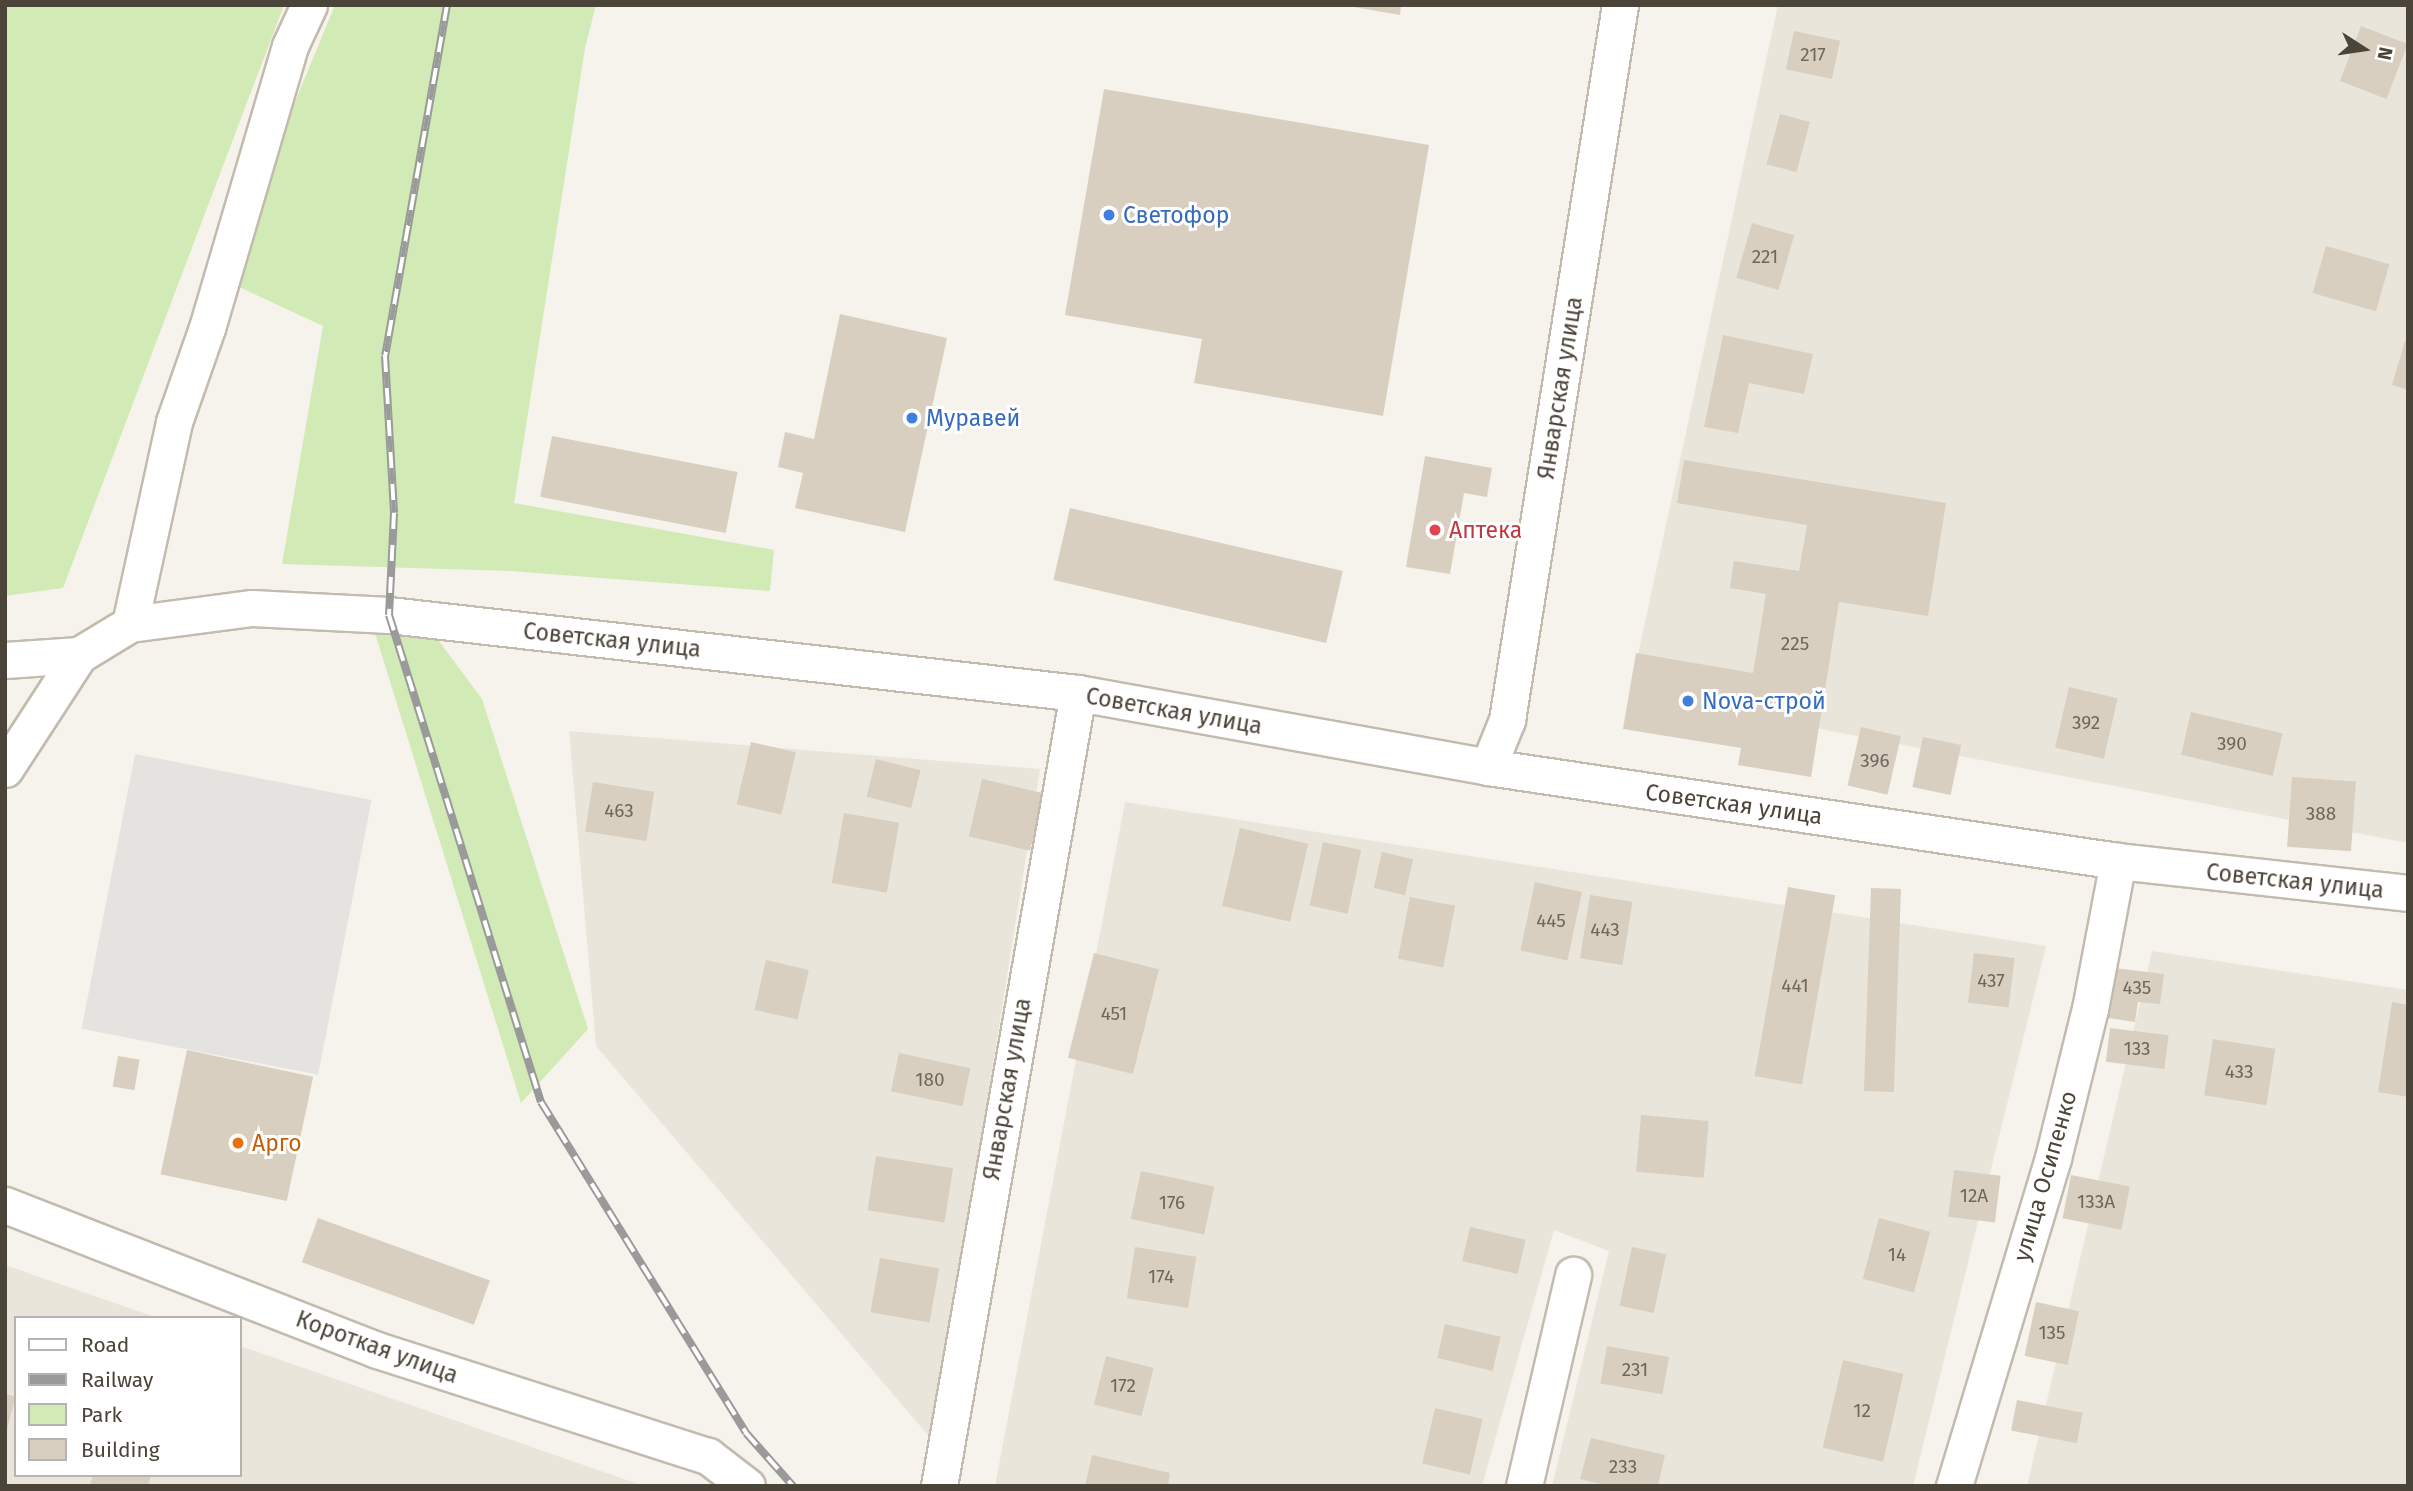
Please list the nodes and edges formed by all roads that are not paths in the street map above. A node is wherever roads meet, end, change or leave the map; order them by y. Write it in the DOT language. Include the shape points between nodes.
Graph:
graph roads {
  1 [pos="309,5"];
  2 [pos="1620,5"];
  3 [pos="130,624"];
  4 [pos="79,655"];
  5 [pos="5,660"];
  6 [pos="1078,693"];
  7 [pos="1488,767"];
  8 [pos="5,769"];
  9 [pos="2118,861"];
  10 [pos="2408,893"];
  11 [pos="5,1205"];
  12 [pos="1573,1275"];
  13 [pos="747,1486"];
  14 [pos="939,1486"];
  15 [pos="1524,1486"];
  16 [pos="1954,1486"];
  1 -- 3 [label="street" via="290,46 208,328 174,422"];
  2 -- 7 [label="street, Январская улица" via="1507,720"];
  3 -- 4 [label="street, Советская улица"];
  3 -- 6 [label="street, Советская улица" via="252,608 389,615"];
  4 -- 5 [label="street"];
  4 -- 8 [label="street, Советская улица"];
  6 -- 7 [label="street, Советская улица"];
  6 -- 14 [label="street, Январская улица"];
  7 -- 9 [label="street, Советская улица"];
  9 -- 10 [label="street, Советская улица"];
  9 -- 16 [label="street, улица Осипенко" via="2090,1009 2053,1158"];
  11 -- 13 [label="street, Короткая улица" via="377,1350 708,1456"];
  12 -- 15 [label="street"];
}
